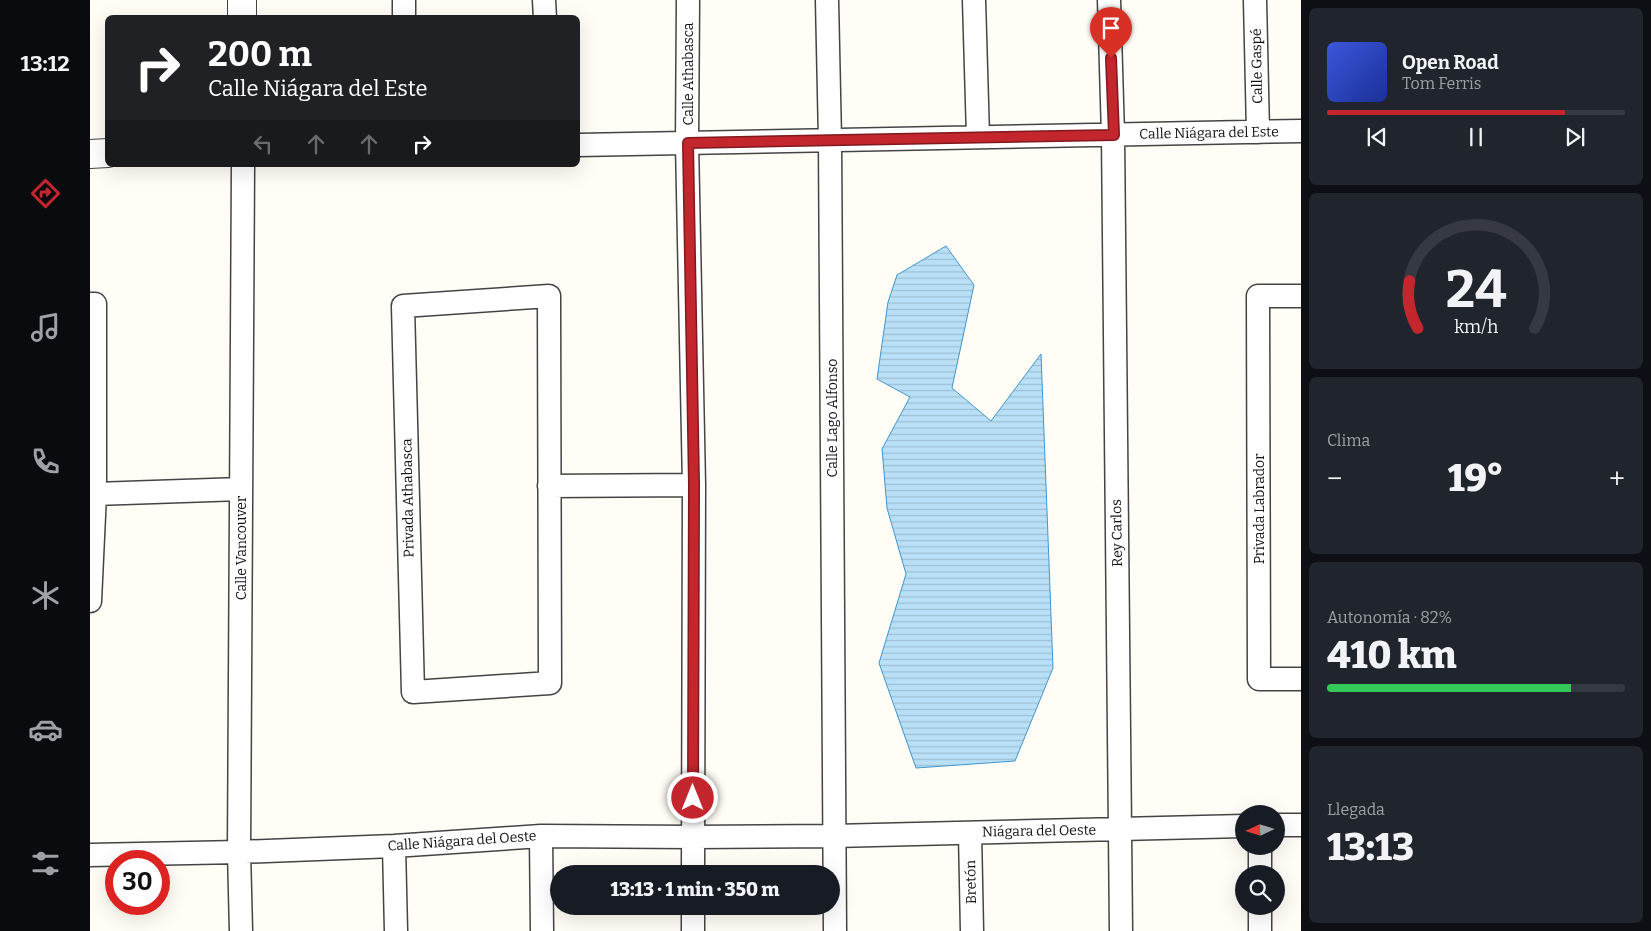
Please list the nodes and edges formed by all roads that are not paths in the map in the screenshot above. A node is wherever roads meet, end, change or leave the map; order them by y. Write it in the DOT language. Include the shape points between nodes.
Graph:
graph roads {
  1 [pos="242,0"];
  2 [pos="404,0"];
  3 [pos="544,0"];
  4 [pos="688,0"];
  5 [pos="827,0"];
  6 [pos="974,0"];
  7 [pos="1109,0"];
  8 [pos="1255,0"];
  9 [pos="242,15"];
  10 [pos="404,15"];
  11 [pos="545,15"];
  12 [pos="1301,131"];
  13 [pos="1258,132"];
  14 [pos="1114,135"];
  15 [pos="978,137"];
  16 [pos="830,140"];
  17 [pos="688,143"];
  18 [pos="580,145"];
  19 [pos="90,154"];
  20 [pos="105,154"];
  21 [pos="243,167"];
  22 [pos="1301,296"];
  23 [pos="90,304"];
  24 [pos="694,485"];
  25 [pos="550,486"];
  26 [pos="241,489"];
  27 [pos="95,494"];
  28 [pos="90,600"];
  29 [pos="1301,679"];
  30 [pos="1285,825"];
  31 [pos="1301,825"];
  32 [pos="1235,826"];
  33 [pos="1120,829"];
  34 [pos="970,833"];
  35 [pos="541,836"];
  36 [pos="834,836"];
  37 [pos="693,837"];
  38 [pos="394,846"];
  39 [pos="239,852"];
  40 [pos="90,855"];
  41 [pos="693,865"];
  42 [pos="693,915"];
  43 [pos="1260,915"];
  44 [pos="240,931"];
  45 [pos="396,931"];
  46 [pos="542,931"];
  47 [pos="693,931"];
  48 [pos="835,931"];
  49 [pos="972,931"];
  50 [pos="1121,931"];
  51 [pos="1260,931"];
  1 -- 9 [label="street"];
  2 -- 10 [label="street"];
  3 -- 11 [label="street"];
  4 -- 17 [label="street, Calle Athabasca"];
  5 -- 16 [label="street, Calle Lago Alfonso"];
  6 -- 15 [label="street"];
  7 -- 14 [label="street, Rey Carlos"];
  8 -- 13 [label="street, Calle Gaspé"];
  12 -- 13 [label="street, Calle Niágara del Este"];
  13 -- 14 [label="street, Calle Niágara del Este"];
  14 -- 15 [label="street, Calle Niágara del Este"];
  14 -- 33 [label="street, Rey Carlos"];
  15 -- 16 [label="street, Calle Niágara del Este"];
  16 -- 17 [label="street, Calle Niágara del Este"];
  16 -- 36 [label="street, Calle Lago Alfonso"];
  17 -- 18 [label="street, Calle Niágara del Este"];
  17 -- 24 [label="street, Calle Athabasca"];
  19 -- 20 [label="street"];
  21 -- 26 [label="street, Calle Vancouver"];
  22 -- 29 [label="street, Privada Labrador" via="1258,296 1259,679"];
  23 -- 27 [label="street" via="95,304"];
  24 -- 25 [label="street"];
  24 -- 37 [label="street, Calle Athabasca"];
  25 -- 25 [label="street, Privada Athabasca" via="549,296 403,306 413,692 550,683"];
  26 -- 27 [label="street"];
  26 -- 39 [label="street, Calle Vancouver"];
  27 -- 28 [label="street"];
  30 -- 31 [label="street"];
  32 -- 33 [label="street, Niágara del Oeste"];
  33 -- 34 [label="street, Niágara del Oeste"];
  33 -- 50 [label="street, Rey Carlos"];
  34 -- 36 [label="street, Niágara del Oeste"];
  34 -- 49 [label="street, Bretón"];
  35 -- 37 [label="street, Calle Niágara del Oeste"];
  35 -- 38 [label="street, Calle Niágara del Oeste"];
  35 -- 46 [label="street"];
  36 -- 37 [label="street, Calle Niágara del Oeste"];
  36 -- 48 [label="street, Calle Lago Alfonso"];
  37 -- 41 [label="street, Calle Athabasca"];
  38 -- 39 [label="street, Calle Niágara del Oeste"];
  38 -- 45 [label="street"];
  39 -- 40 [label="street, Calle Niágara del Oeste"];
  39 -- 44 [label="street, Calle Vancouver"];
  42 -- 47 [label="street"];
  43 -- 51 [label="street"];
}
